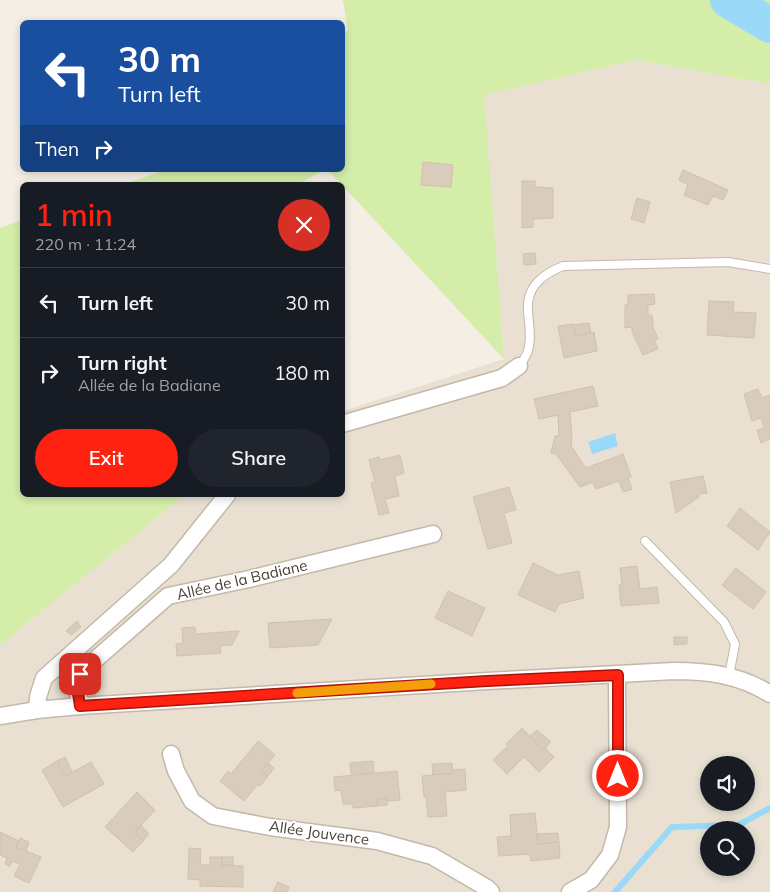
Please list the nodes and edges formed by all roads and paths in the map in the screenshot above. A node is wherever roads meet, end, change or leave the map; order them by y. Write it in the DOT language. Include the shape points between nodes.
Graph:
graph roads {
  1 [pos="770,269"];
  2 [pos="519,366"];
  3 [pos="345,423"];
  4 [pos="225,497"];
  5 [pos="433,534"];
  6 [pos="645,541"];
  7 [pos="618,675"];
  8 [pos="729,676"];
  9 [pos="770,694"];
  10 [pos="80,706"];
  11 [pos="36,710"];
  12 [pos="0,716"];
  13 [pos="172,754"];
  14 [pos="491,892"];
  15 [pos="570,892"];
  1 -- 2 [label="lane" via="728,262 563,266 548,272 535,284 528,303 530,345"];
  2 -- 3 [label="street" via="502,378"];
  4 -- 11 [label="street" via="171,565 44,678"];
  5 -- 10 [label="street, Allée de la Badiane" via="168,596 80,674"];
  6 -- 8 [label="lane" via="724,622 735,644"];
  7 -- 8 [label="street" via="704,671"];
  7 -- 10 [label="street"];
  7 -- 15 [label="street" via="618,827 610,855 591,880"];
  8 -- 9 [label="street" via="757,685"];
  10 -- 11 [label="street"];
  11 -- 12 [label="street"];
  13 -- 14 [label="street, Allée Jouvence" via="176,771 192,801 213,816 376,841 422,853"];
}
